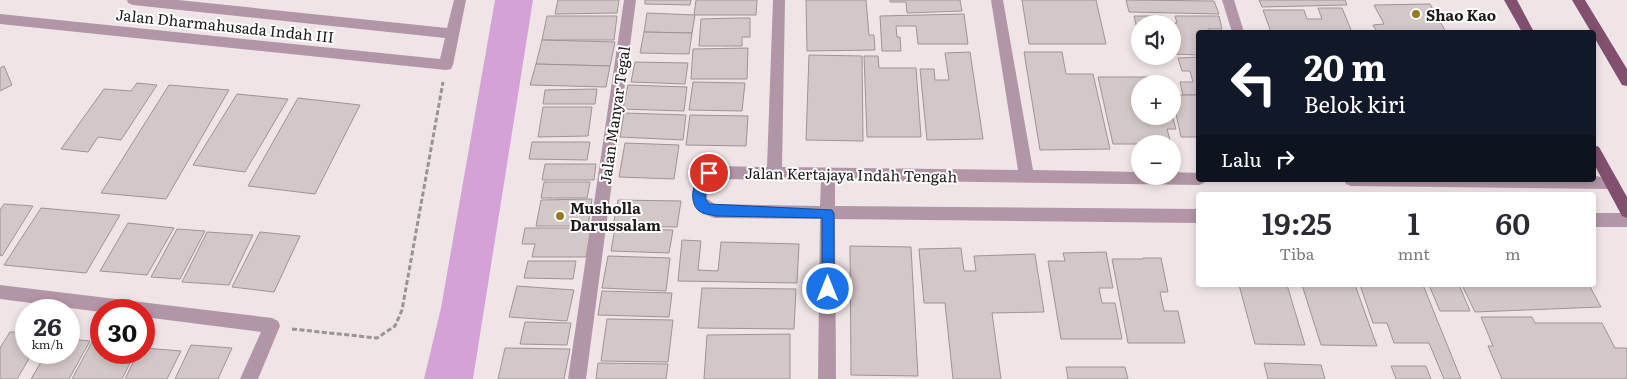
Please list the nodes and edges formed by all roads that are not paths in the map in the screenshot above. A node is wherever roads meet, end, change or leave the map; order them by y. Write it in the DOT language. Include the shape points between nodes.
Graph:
graph roads {
  1 [pos="133,0"];
  2 [pos="460,0"];
  3 [pos="630,0"];
  4 [pos="779,0"];
  5 [pos="997,0"];
  6 [pos="1228,0"];
  7 [pos="1510,0"];
  8 [pos="1578,0"];
  9 [pos="0,19"];
  10 [pos="1237,30"];
  11 [pos="1527,30"];
  12 [pos="453,34"];
  13 [pos="1627,81"];
  14 [pos="1596,154"];
  15 [pos="774,173"];
  16 [pos="828,174"];
  17 [pos="1027,177"];
  18 [pos="1196,178"];
  19 [pos="1525,182"];
  20 [pos="1612,183"];
  21 [pos="1627,211"];
  22 [pos="828,213"];
  23 [pos="1196,216"];
  24 [pos="1596,220"];
  25 [pos="1627,220"];
  26 [pos="0,292"];
  27 [pos="90,303"];
  28 [pos="155,312"];
  29 [pos="249,379"];
  30 [pos="577,379"];
  31 [pos="828,379"];
  1 -- 12 [label="street, Jalan Dharmahusada Indah III"];
  2 -- 12 [label="street"];
  3 -- 30 [label="street, Jalan Manyar Tegal"];
  4 -- 15 [label="street"];
  5 -- 17 [label="street"];
  6 -- 10 [label="street"];
  7 -- 11 [label="main road"];
  8 -- 13 [label="main road"];
  9 -- 12 [label="street, Jalan Dharmahusada Indah III" via="446,65"];
  14 -- 20 [label="main road"];
  15 -- 16 [label="street, Jalan Kertajaya Indah Tengah"];
  15 -- 22 [label="street, Jalan Kertajaya Indah Tengah" via="709,173 702,179 701,205 715,211"];
  16 -- 17 [label="street, Jalan Kertajaya Indah Tengah"];
  16 -- 22 [label="street"];
  17 -- 18 [label="street, Jalan Kertajaya Indah Tengah"];
  19 -- 20 [label="street"];
  20 -- 21 [label="main road"];
  22 -- 23 [label="street, Jalan Kertajaya Indah Tengah"];
  22 -- 31 [label="street"];
  24 -- 25 [label="street"];
  26 -- 27 [label="street"];
  28 -- 29 [label="street" via="272,326"];
}
